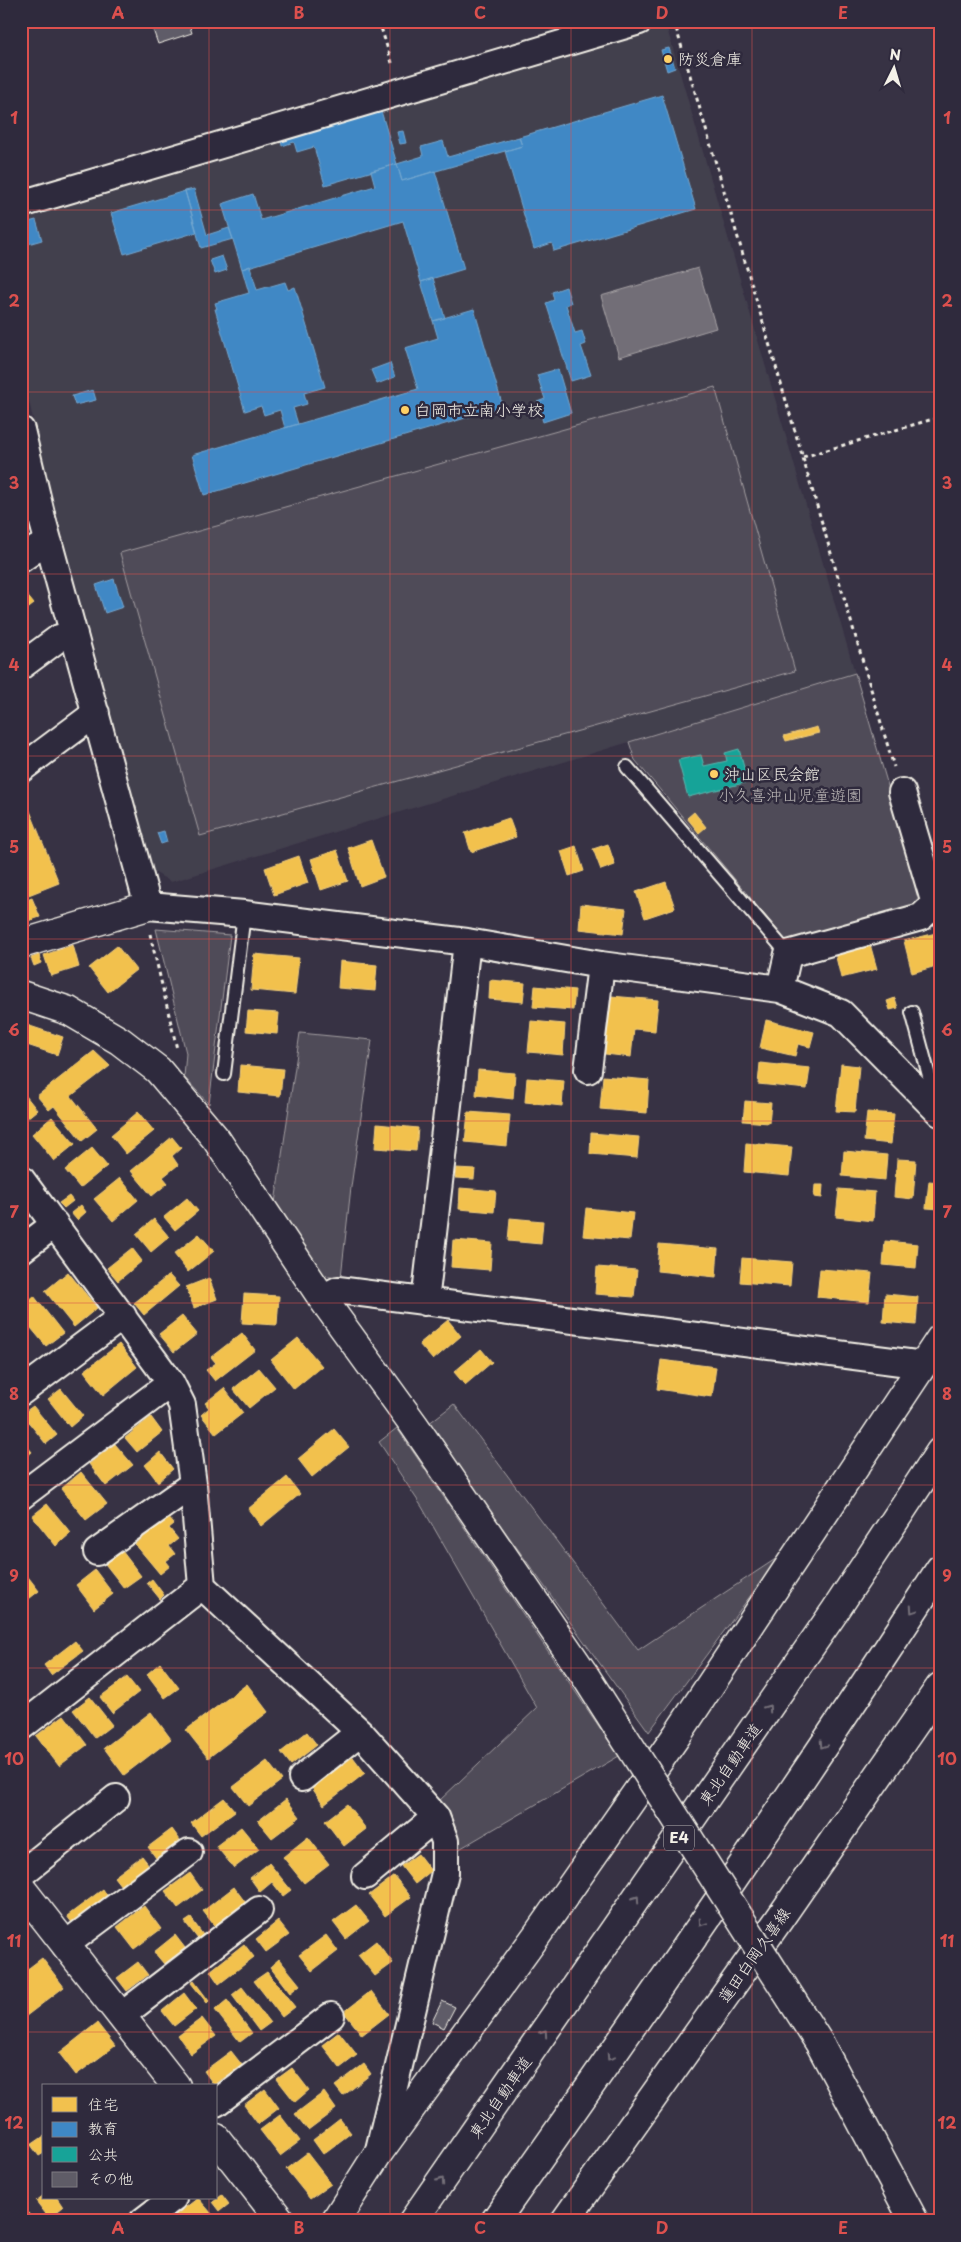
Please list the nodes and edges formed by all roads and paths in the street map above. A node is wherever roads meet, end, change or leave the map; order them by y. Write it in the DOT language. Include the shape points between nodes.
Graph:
graph roads {
  1 [pos="379,21"];
  2 [pos="639,21"];
  3 [pos="674,21"];
  4 [pos="400,91"];
  5 [pos="21,204"];
  6 [pos="940,417"];
  7 [pos="21,430"];
  8 [pos="803,457"];
  9 [pos="50,543"];
  10 [pos="21,559"];
  11 [pos="74,634"];
  12 [pos="21,666"];
  13 [pos="96,713"];
  14 [pos="627,767"];
  15 [pos="21,769"];
  16 [pos="902,792"];
  17 [pos="937,904"];
  18 [pos="244,914"];
  19 [pos="149,919"];
  20 [pos="467,942"];
  21 [pos="21,944"];
  22 [pos="788,954"];
  23 [pos="601,965"];
  24 [pos="780,989"];
  25 [pos="21,995"];
  26 [pos="912,1012"];
  27 [pos="588,1070"];
  28 [pos="224,1074"];
  29 [pos="173,1088"];
  30 [pos="939,1113"];
  31 [pos="21,1179"];
  32 [pos="55,1224"];
  33 [pos="21,1250"];
  34 [pos="322,1298"];
  35 [pos="425,1302"];
  36 [pos="123,1316"];
  37 [pos="940,1339"];
  38 [pos="924,1365"];
  39 [pos="170,1383"];
  40 [pos="21,1392"];
  41 [pos="940,1452"];
  42 [pos="193,1484"];
  43 [pos="21,1496"];
  44 [pos="97,1552"];
  45 [pos="940,1569"];
  46 [pos="202,1586"];
  47 [pos="940,1687"];
  48 [pos="21,1727"];
  49 [pos="360,1732"];
  50 [pos="302,1778"];
  51 [pos="116,1798"];
  52 [pos="436,1817"];
  53 [pos="189,1852"];
  54 [pos="21,1874"];
  55 [pos="365,1876"];
  56 [pos="21,1888"];
  57 [pos="259,1910"];
  58 [pos="65,1945"];
  59 [pos="121,2016"];
  60 [pos="331,2016"];
  61 [pos="169,2083"];
  62 [pos="218,2101"];
  63 [pos="221,2152"];
  64 [pos="377,2155"];
  65 [pos="170,2200"];
  66 [pos="143,2221"];
  67 [pos="282,2221"];
  68 [pos="336,2221"];
  69 [pos="413,2221"];
  70 [pos="494,2221"];
  71 [pos="565,2221"];
  72 [pos="914,2221"];
  1 -- 4 [label="path"];
  2 -- 4 [label="street"];
  3 -- 8 [label="path"];
  4 -- 5 [label="street"];
  6 -- 8 [label="path"];
  7 -- 9 [label="street"];
  8 -- 16 [label="path"];
  9 -- 10 [label="street"];
  9 -- 11 [label="street"];
  11 -- 12 [label="street" via="59,638"];
  11 -- 13 [label="street"];
  13 -- 15 [label="street"];
  13 -- 19 [label="street"];
  14 -- 22 [label="lane"];
  16 -- 17 [label="street"];
  17 -- 22 [label="street" via="921,917"];
  18 -- 19 [label="street"];
  18 -- 20 [label="street"];
  18 -- 28 [label="lane"];
  19 -- 21 [label="main road"];
  19 -- 29 [label="path" via="182,1071"];
  20 -- 23 [label="street"];
  20 -- 35 [label="street"];
  22 -- 24 [label="street"];
  23 -- 24 [label="street"];
  23 -- 27 [label="street"];
  24 -- 30 [label="street" via="841,1013"];
  25 -- 29 [label="main road" via="69,1011 120,1041 158,1070"];
  26 -- 30 [label="lane"];
  29 -- 34 [label="main road" via="216,1139"];
  31 -- 32 [label="street"];
  32 -- 33 [label="street"];
  32 -- 36 [label="street"];
  34 -- 35 [label="street" via="338,1290"];
  34 -- 72 [label="main road, bridge" via="414,1425 584,1674 820,2044"];
  35 -- 38 [label="street"];
  36 -- 39 [label="street"];
  36 -- 40 [label="street"];
  37 -- 38 [label="main road"];
  38 -- 64 [label="main road" via="666,1751"];
  39 -- 42 [label="street" via="182,1405"];
  39 -- 43 [label="street"];
  69 -- 41 [label="main road, 東北自動車道 / E4, one-way" via="829,1620"];
  42 -- 44 [label="street"];
  42 -- 46 [label="street"];
  45 -- 70 [label="main road, one-way" via="788,1798"];
  46 -- 48 [label="street"];
  46 -- 49 [label="street"];
  47 -- 71 [label="main road, 蓮田白岡久喜線"];
  49 -- 50 [label="street"];
  49 -- 52 [label="street"];
  51 -- 54 [label="street"];
  52 -- 55 [label="street"];
  52 -- 64 [label="street" via="445,1841 444,1872"];
  53 -- 58 [label="street"];
  56 -- 58 [label="main road"];
  57 -- 59 [label="street"];
  58 -- 59 [label="main road"];
  59 -- 61 [label="main road"];
  60 -- 62 [label="street"];
  63 -- 67 [label="main road"];
  64 -- 68 [label="main road"];
  65 -- 66 [label="street"];
}
